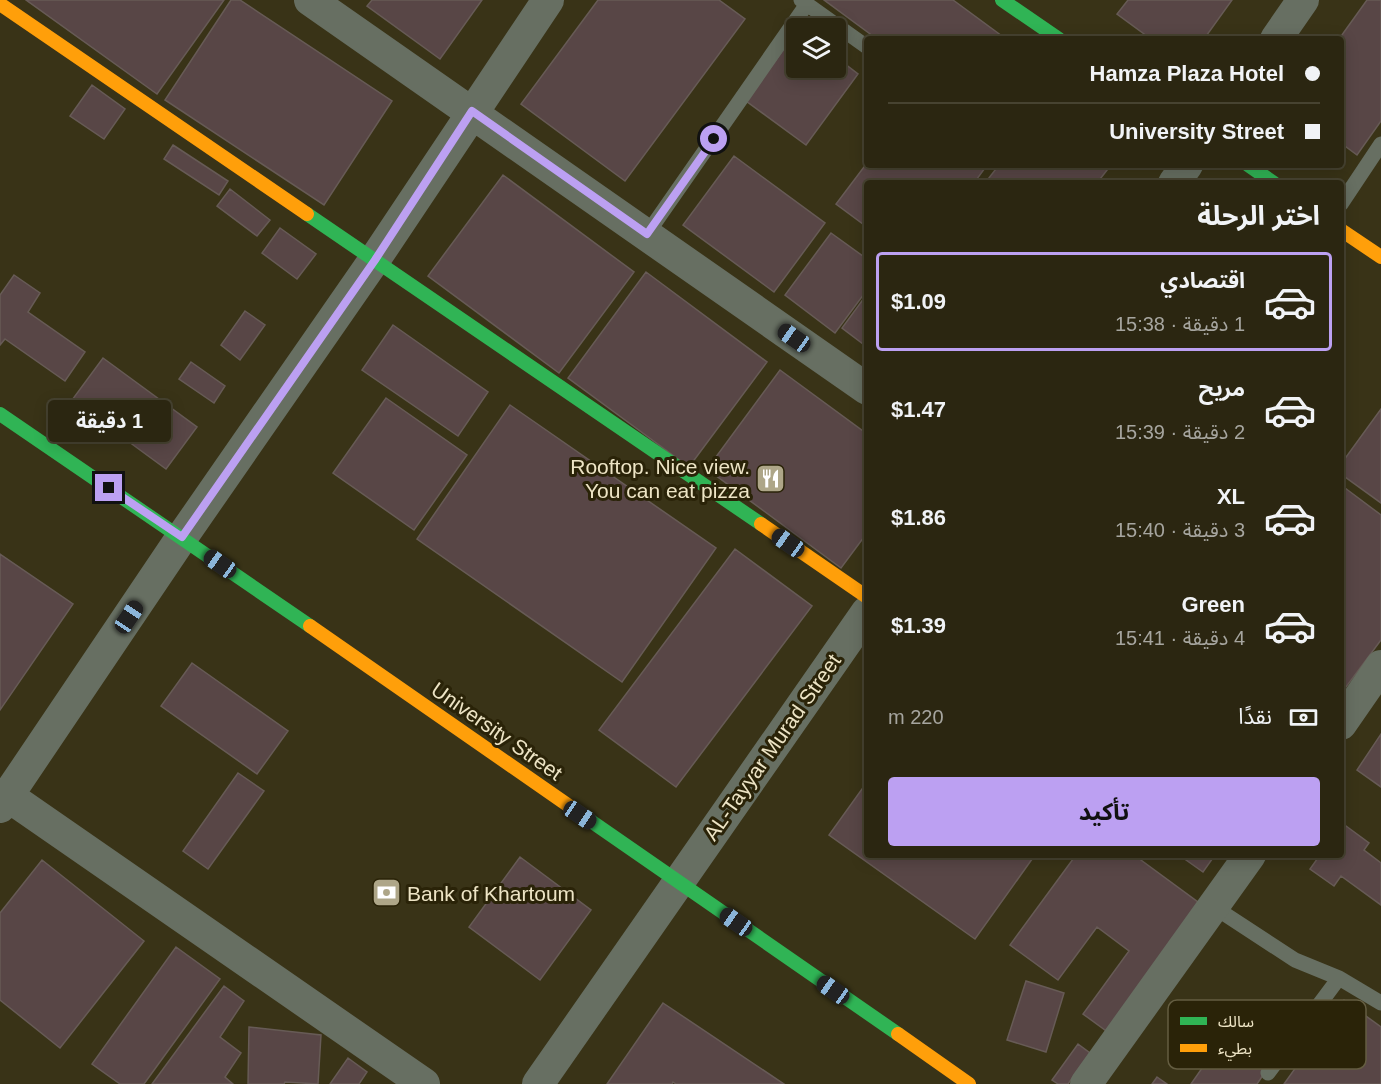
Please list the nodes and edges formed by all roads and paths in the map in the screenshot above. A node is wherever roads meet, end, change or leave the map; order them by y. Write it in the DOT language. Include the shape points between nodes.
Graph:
graph roads {
  1 [pos="310,0"];
  2 [pos="548,0"];
  3 [pos="1002,0"];
  4 [pos="1303,0"];
  5 [pos="804,2"];
  6 [pos="0,4"];
  7 [pos="1054,36"];
  8 [pos="1278,36"];
  9 [pos="864,45"];
  10 [pos="472,111"];
  11 [pos="1381,144"];
  12 [pos="1252,168"];
  13 [pos="1270,180"];
  14 [pos="1344,200"];
  15 [pos="1344,232"];
  16 [pos="647,234"];
  17 [pos="1381,257"];
  18 [pos="375,260"];
  19 [pos="864,387"];
  20 [pos="0,414"];
  21 [pos="182,537"];
  22 [pos="864,595"];
  23 [pos="864,616"];
  24 [pos="1381,666"];
  25 [pos="1344,717"];
  26 [pos="4,801"];
  27 [pos="1248,858"];
  28 [pos="678,882"];
  29 [pos="1214,907"];
  30 [pos="1339,978"];
  31 [pos="1323,1000"];
  32 [pos="1381,1003"];
  33 [pos="1271,1069"];
  34 [pos="1268,1073"];
  35 [pos="424,1084"];
  36 [pos="538,1084"];
  37 [pos="969,1084"];
  38 [pos="1086,1084"];
  1 -- 10 [label="street"];
  2 -- 10 [label="street"];
  3 -- 7 [label="main road"];
  4 -- 8 [label="street"];
  5 -- 9 [label="lane"];
  5 -- 16 [label="lane"];
  6 -- 18 [label="main road"];
  10 -- 16 [label="street"];
  10 -- 18 [label="street"];
  11 -- 14 [label="lane"];
  12 -- 13 [label="main road"];
  15 -- 17 [label="main road"];
  16 -- 19 [label="street"];
  18 -- 21 [label="street"];
  18 -- 22 [label="main road"];
  20 -- 21 [label="main road, University Street"];
  21 -- 26 [label="street"];
  21 -- 28 [label="main road, University Street"];
  23 -- 28 [label="street, AL-Tayyar Murad Street"];
  24 -- 25 [label="street"];
  26 -- 35 [label="street"];
  27 -- 29 [label="street"];
  28 -- 36 [label="street, AL-Tayyar Murad Street"];
  28 -- 37 [label="main road, University Street"];
  29 -- 30 [label="lane" via="1295,960"];
  29 -- 38 [label="street"];
  30 -- 31 [label="lane"];
  30 -- 32 [label="lane"];
  33 -- 34 [label="lane"];
}
